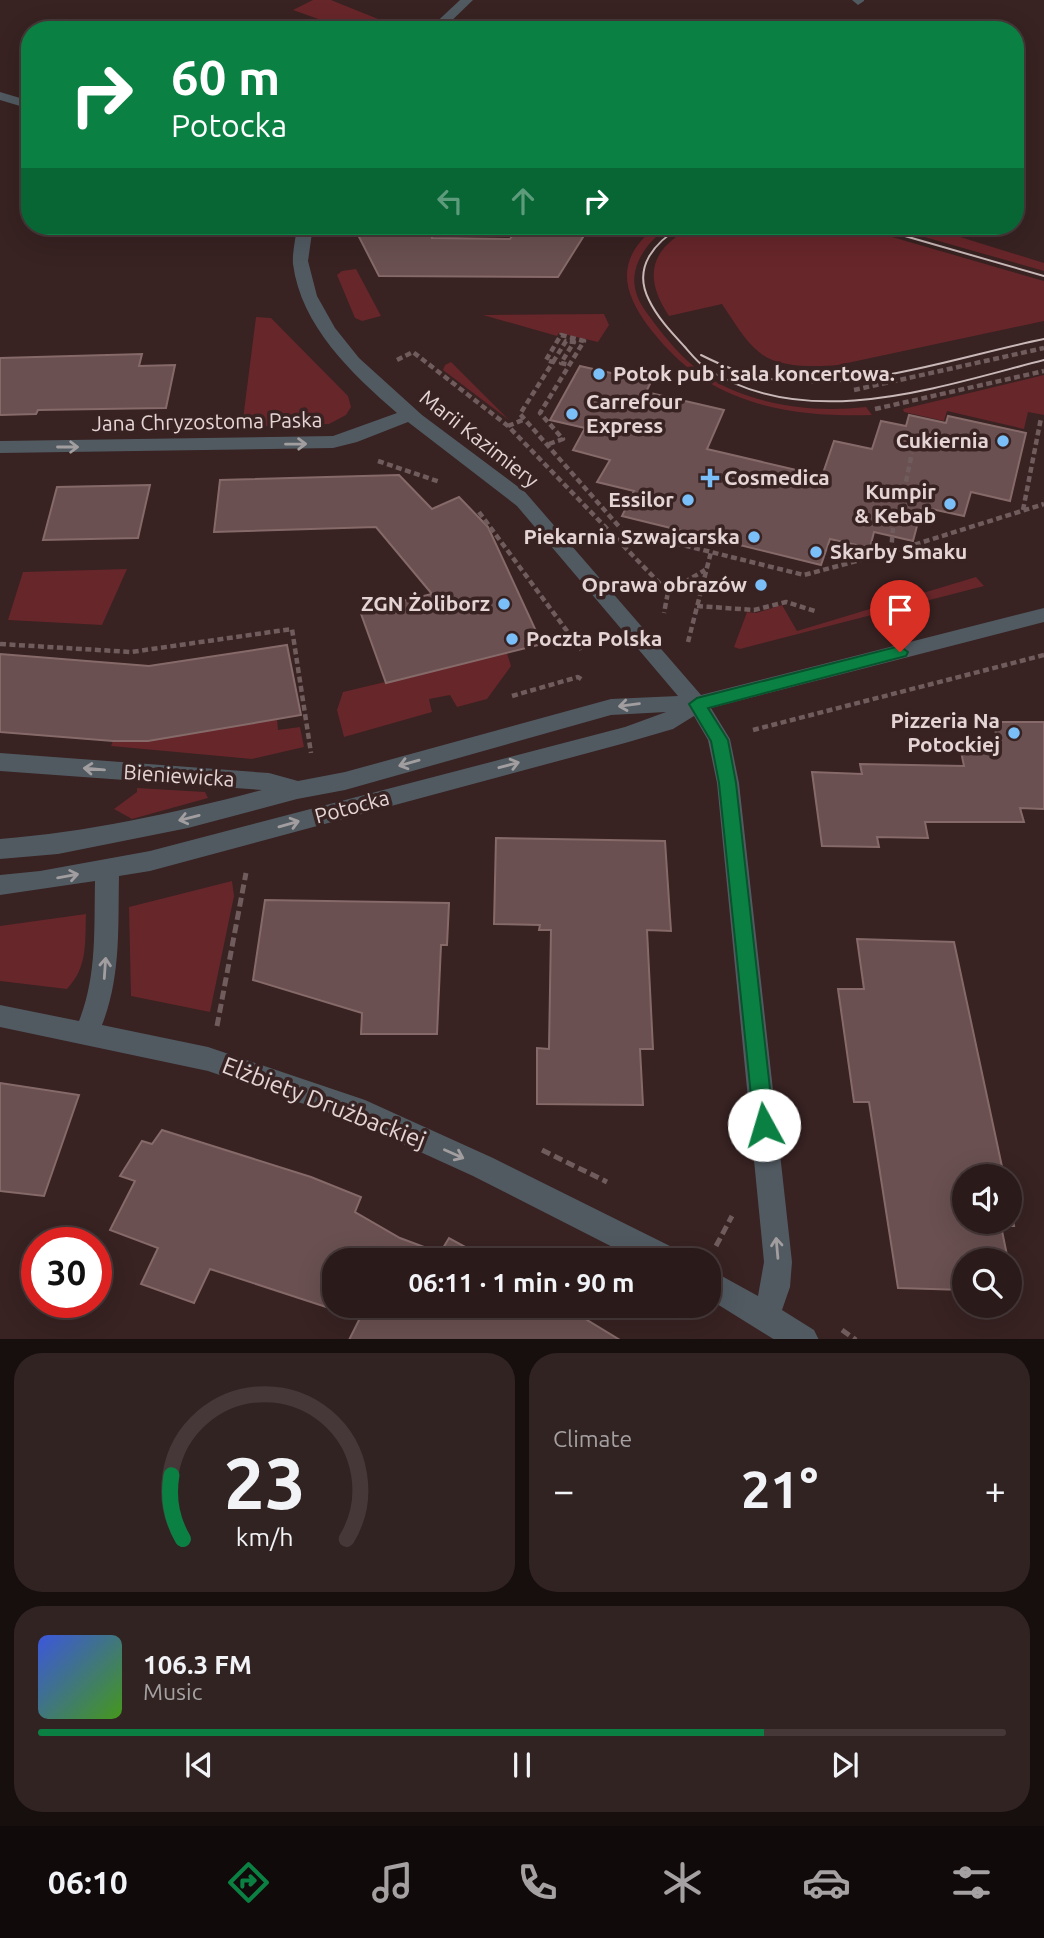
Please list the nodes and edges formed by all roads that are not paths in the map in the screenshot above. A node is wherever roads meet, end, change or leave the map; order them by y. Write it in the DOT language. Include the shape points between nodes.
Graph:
graph roads {
  1 [pos="467,0"];
  2 [pos="444,21"];
  3 [pos="0,96"];
  4 [pos="21,102"];
  5 [pos="303,235"];
  6 [pos="409,415"];
  7 [pos="0,447"];
  8 [pos="1044,615"];
  9 [pos="697,704"];
  10 [pos="0,762"];
  11 [pos="297,790"];
  12 [pos="355,806"];
  13 [pos="0,849"];
  14 [pos="107,869"];
  15 [pos="0,884"];
  16 [pos="0,1016"];
  17 [pos="86,1034"];
  18 [pos="644,1248"];
  19 [pos="721,1290"];
  20 [pos="766,1315"];
  21 [pos="804,1339"];
  1 -- 2 [label="street"];
  3 -- 4 [label="street"];
  5 -- 6 [label="street, Marii Kazimiery" via="304,282 313,307 337,347"];
  7 -- 6 [label="street, Jana Chryzostoma Paska, one-way" via="333,442"];
  6 -- 9 [label="street, Marii Kazimiery" via="522,499"];
  8 -- 9 [label="street, Potocka"];
  9 -- 11 [label="street, Potocka, one-way" via="611,707 345,781"];
  12 -- 9 [label="street, Potocka, one-way" via="625,735 665,723"];
  20 -- 9 [label="street, Marii Kazimiery, one-way" via="776,1287 776,1241 729,796 719,740"];
  11 -- 10 [label="street, Bieniewicka, one-way" via="270,782"];
  11 -- 12 [label="street, Bieniewicka"];
  11 -- 13 [label="street, Potocka, one-way" via="123,834"];
  14 -- 12 [label="street, Potocka, one-way"];
  15 -- 14 [label="street, Potocka, one-way"];
  17 -- 14 [label="street, one-way" via="105,974"];
  16 -- 17 [label="street, Elżbiety Drużbackiej"];
  17 -- 18 [label="street, Elżbiety Drużbackiej, one-way" via="208,1059 356,1110"];
  19 -- 20 [label="street"];
  20 -- 21 [label="street"];
}
